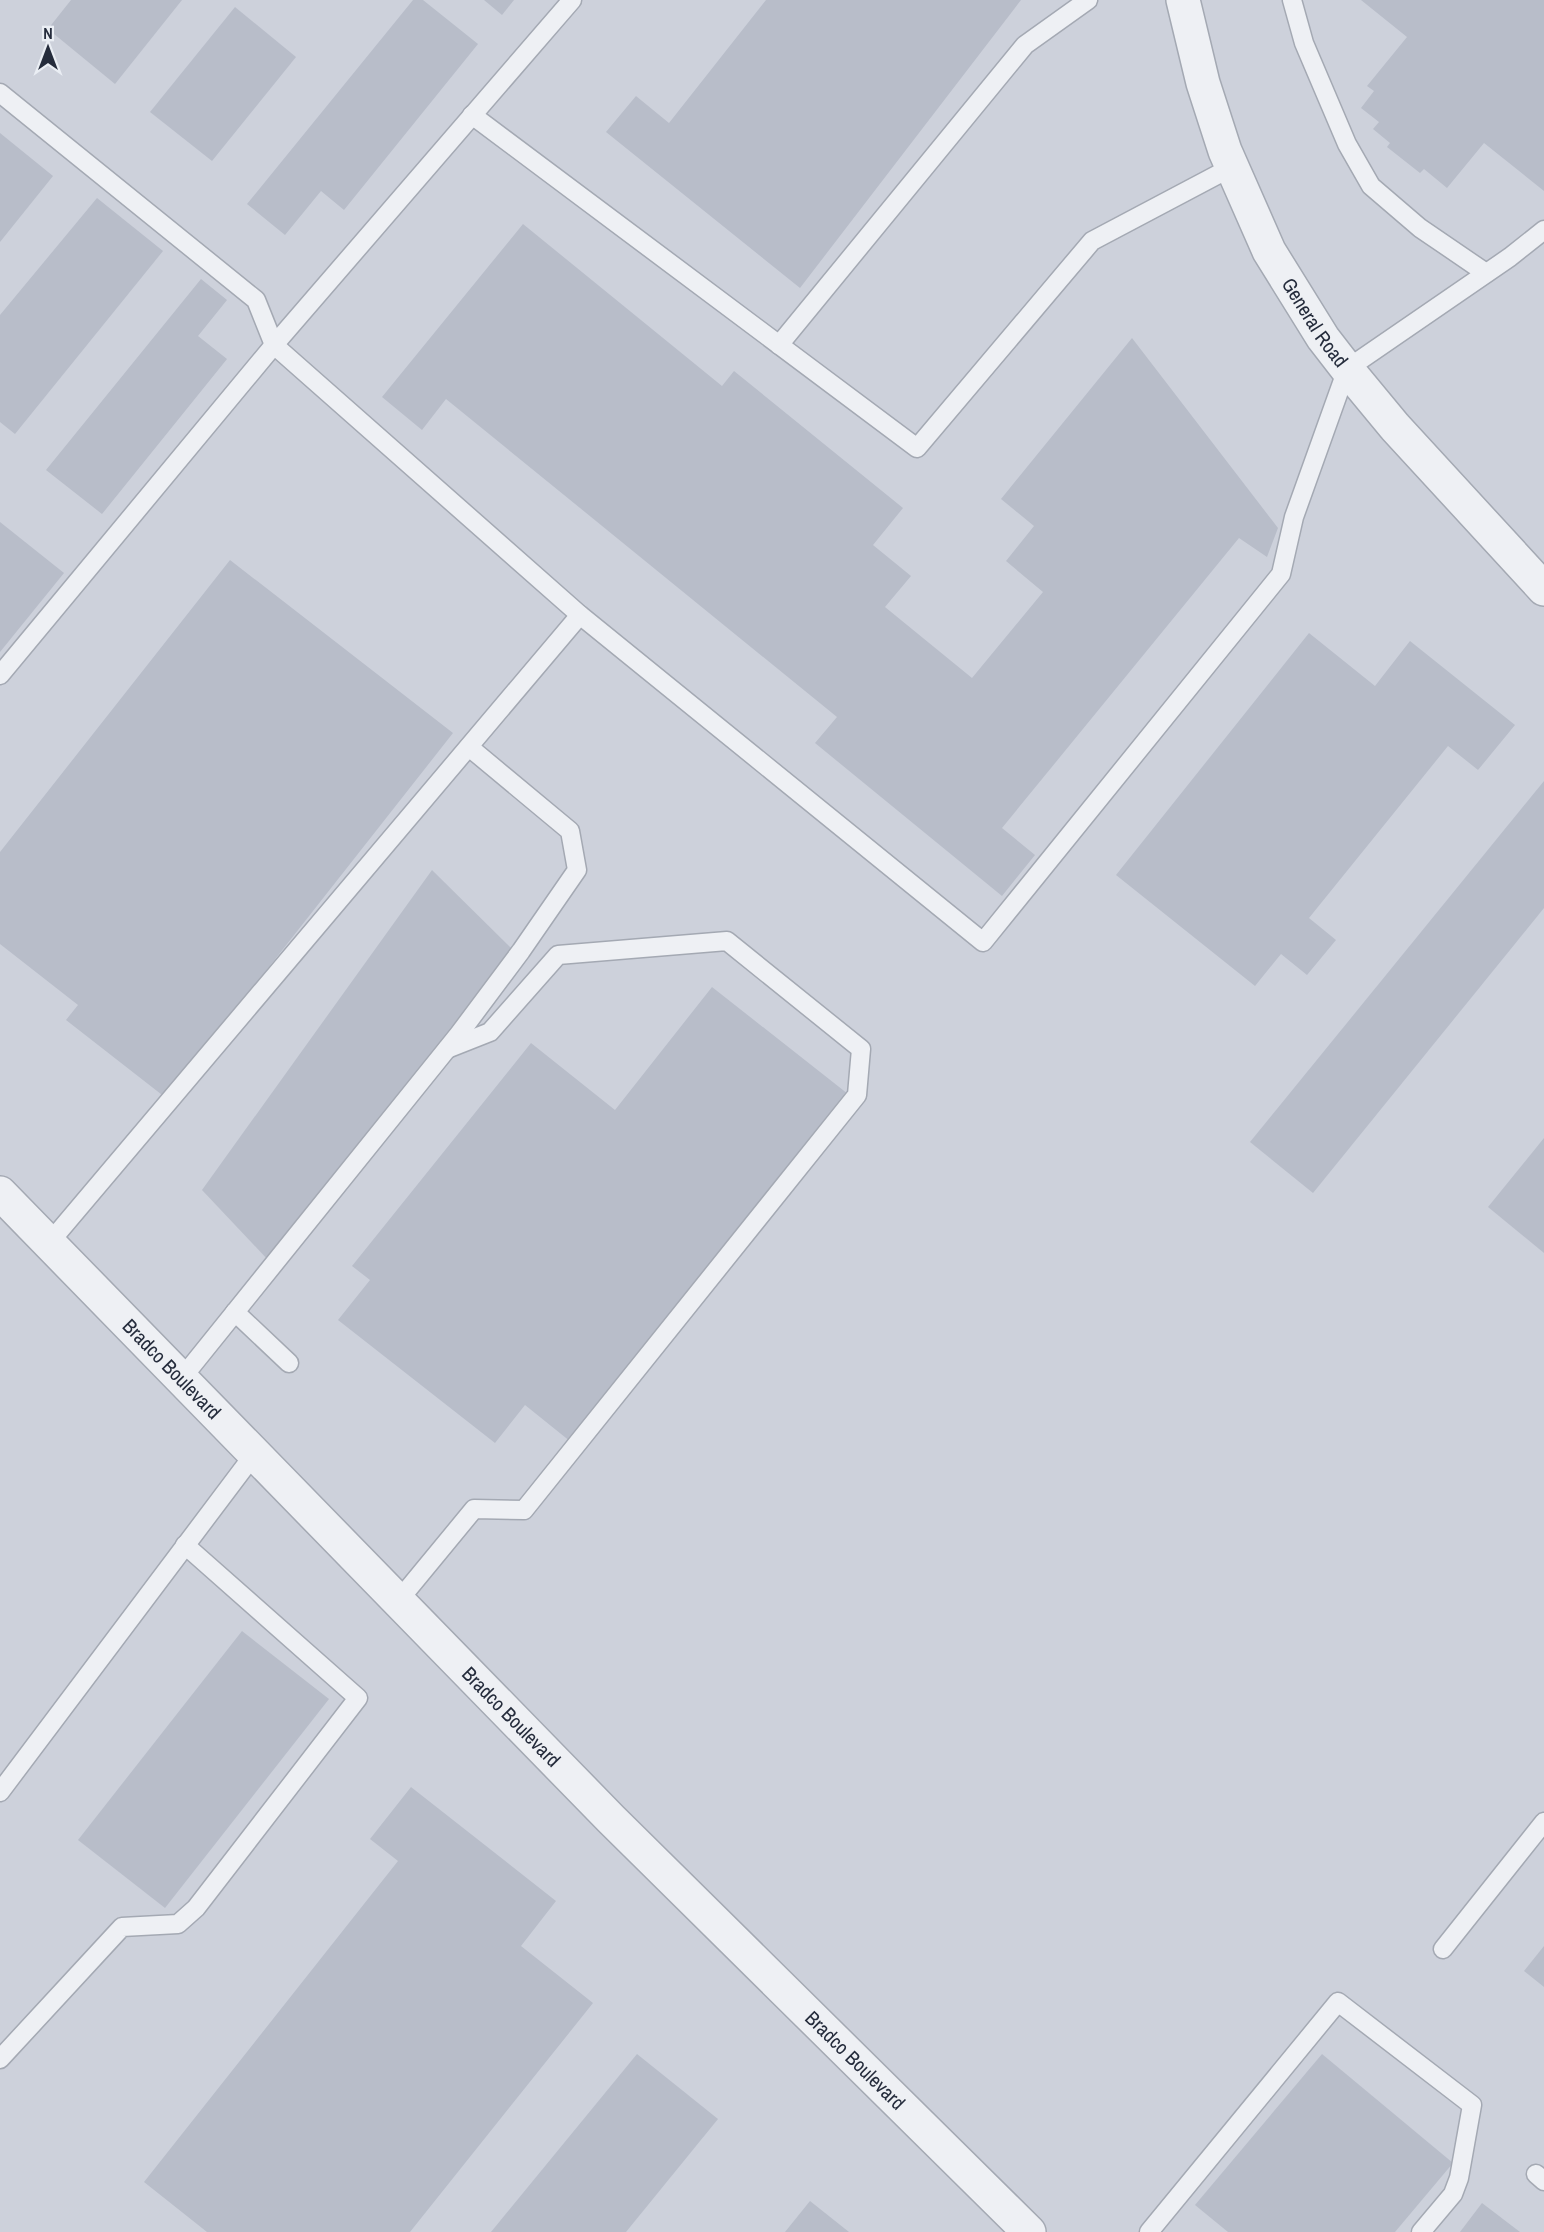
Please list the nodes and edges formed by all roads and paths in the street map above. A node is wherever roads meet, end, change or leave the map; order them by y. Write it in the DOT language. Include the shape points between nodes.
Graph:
graph roads {
  1 [pos="572,0"];
  2 [pos="1088,0"];
  3 [pos="1183,0"];
  4 [pos="1292,0"];
  5 [pos="0,93"];
  6 [pos="472,115"];
  7 [pos="1232,167"];
  8 [pos="1544,230"];
  9 [pos="1486,273"];
  10 [pos="274,345"];
  11 [pos="779,345"];
  12 [pos="1347,369"];
  13 [pos="1544,589"];
  14 [pos="580,615"];
  15 [pos="0,675"];
  16 [pos="469,747"];
  17 [pos="447,1049"];
  18 [pos="0,1193"];
  19 [pos="50,1242"];
  20 [pos="235,1312"];
  21 [pos="289,1363"];
  22 [pos="182,1378"];
  23 [pos="255,1453"];
  24 [pos="185,1545"];
  25 [pos="399,1600"];
  26 [pos="0,1791"];
  27 [pos="1544,1822"];
  28 [pos="1443,1949"];
  29 [pos="0,2059"];
  30 [pos="1029,2232"];
  31 [pos="1149,2232"];
  32 [pos="1421,2232"];
  1 -- 6 [label="lane"];
  2 -- 11 [label="lane" via="1025,45"];
  3 -- 7 [label="street, General Road" via="1203,83"];
  4 -- 9 [label="lane" via="1308,53 1347,144 1371,186 1419,228"];
  5 -- 10 [label="lane" via="256,300"];
  6 -- 10 [label="lane"];
  6 -- 11 [label="lane"];
  7 -- 11 [label="lane" via="1092,241 917,448"];
  7 -- 12 [label="street, General Road" via="1269,251"];
  8 -- 9 [label="lane"];
  9 -- 12 [label="lane"];
  10 -- 14 [label="lane"];
  10 -- 15 [label="lane"];
  12 -- 13 [label="street, General Road"];
  12 -- 14 [label="lane" via="1294,517 1281,574 983,942"];
  14 -- 16 [label="lane"];
  16 -- 17 [label="lane" via="570,831 576,870 522,951"];
  16 -- 19 [label="lane"];
  17 -- 20 [label="lane"];
  17 -- 25 [label="lane" via="490,1032 558,955 728,941 861,1048 856,1095 524,1510 474,1509"];
  18 -- 19 [label="street, Bradco Boulevard"];
  19 -- 22 [label="street, Bradco Boulevard"];
  20 -- 21 [label="lane"];
  20 -- 22 [label="lane"];
  22 -- 23 [label="street, Bradco Boulevard"];
  23 -- 24 [label="lane"];
  23 -- 25 [label="street, Bradco Boulevard"];
  24 -- 26 [label="lane"];
  24 -- 29 [label="lane" via="358,1698 196,1908 178,1924 122,1927"];
  25 -- 30 [label="street, Bradco Boulevard" via="611,1819"];
  27 -- 28 [label="lane"];
  31 -- 32 [label="lane" via="1338,2002 1472,2105 1453,2194"];
}
